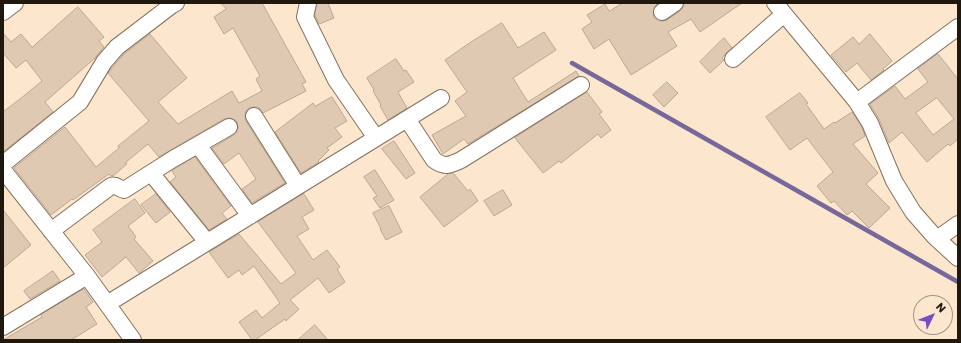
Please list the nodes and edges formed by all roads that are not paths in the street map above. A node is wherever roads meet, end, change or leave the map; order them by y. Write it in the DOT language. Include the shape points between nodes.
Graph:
graph roads {
  1 [pos="15,3"];
  2 [pos="308,3"];
  3 [pos="675,3"];
  4 [pos="173,4"];
  5 [pos="779,9"];
  6 [pos="3,12"];
  7 [pos="662,12"];
  8 [pos="958,27"];
  9 [pos="733,59"];
  10 [pos="581,85"];
  11 [pos="441,98"];
  12 [pos="857,102"];
  13 [pos="254,116"];
  14 [pos="407,119"];
  15 [pos="229,127"];
  16 [pos="376,138"];
  17 [pos="198,145"];
  18 [pos="3,164"];
  19 [pos="3,170"];
  20 [pos="151,173"];
  21 [pos="298,186"];
  22 [pos="250,216"];
  23 [pos="958,224"];
  24 [pos="52,231"];
  25 [pos="938,239"];
  26 [pos="207,242"];
  27 [pos="958,258"];
  28 [pos="87,276"];
  29 [pos="107,304"];
  30 [pos="3,327"];
  31 [pos="133,340"];
  1 -- 6 [label="street"];
  2 -- 16 [label="street" via="305,17 336,80"];
  3 -- 7 [label="street"];
  4 -- 18 [label="street" via="117,47 104,62 80,102"];
  5 -- 9 [label="street"];
  5 -- 12 [label="street"];
  8 -- 12 [label="street"];
  10 -- 14 [label="street" via="451,165 434,160"];
  11 -- 14 [label="street"];
  12 -- 25 [label="street" via="870,123 902,195 913,212"];
  13 -- 21 [label="street"];
  14 -- 16 [label="street"];
  15 -- 17 [label="street"];
  16 -- 21 [label="street"];
  17 -- 20 [label="street"];
  17 -- 22 [label="street"];
  19 -- 24 [label="street"];
  20 -- 24 [label="street" via="124,190 111,186"];
  20 -- 26 [label="street"];
  21 -- 22 [label="street"];
  22 -- 26 [label="street"];
  23 -- 25 [label="street"];
  24 -- 28 [label="street"];
  25 -- 27 [label="street"];
  26 -- 29 [label="street"];
  28 -- 29 [label="street"];
  28 -- 30 [label="street"];
  29 -- 31 [label="street"];
}
